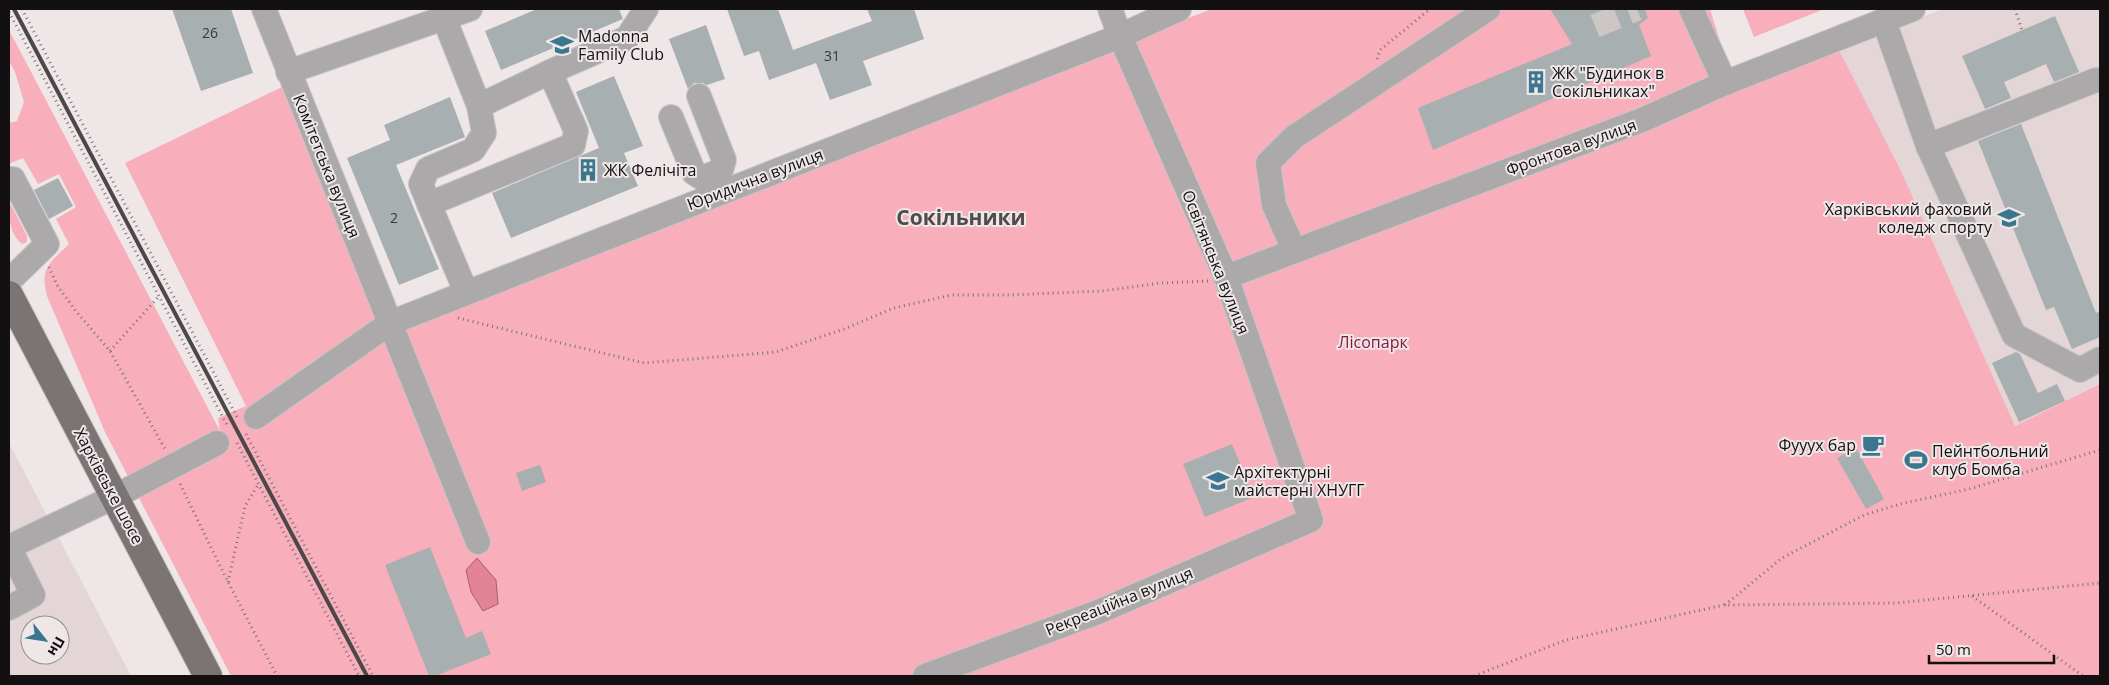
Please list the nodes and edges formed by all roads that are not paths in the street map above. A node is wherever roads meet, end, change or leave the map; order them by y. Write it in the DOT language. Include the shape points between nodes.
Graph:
graph roads {
  1 [pos="264,9"];
  2 [pos="470,9"];
  3 [pos="646,9"];
  4 [pos="1110,9"];
  5 [pos="1179,9"];
  6 [pos="1488,9"];
  7 [pos="1691,9"];
  8 [pos="1913,9"];
  9 [pos="444,18"];
  10 [pos="1884,21"];
  11 [pos="1120,36"];
  12 [pos="288,72"];
  13 [pos="550,72"];
  14 [pos="2096,80"];
  15 [pos="1725,83"];
  16 [pos="699,96"];
  17 [pos="478,106"];
  18 [pos="671,117"];
  19 [pos="1928,146"];
  20 [pos="9,179"];
  21 [pos="714,184"];
  22 [pos="9,190"];
  23 [pos="429,204"];
  24 [pos="1294,250"];
  25 [pos="41,251"];
  26 [pos="1226,277"];
  27 [pos="9,281"];
  28 [pos="466,292"];
  29 [pos="9,295"];
  30 [pos="390,323"];
  31 [pos="2100,360"];
  32 [pos="247,425"];
  33 [pos="226,436"];
  34 [pos="114,497"];
  35 [pos="1311,520"];
  36 [pos="478,542"];
  37 [pos="9,547"];
  38 [pos="9,608"];
  39 [pos="208,676"];
  40 [pos="925,676"];
  1 -- 12 [label="street, Комітетська вулиця"];
  2 -- 9 [label="street"];
  3 -- 13 [label="street" via="627,38"];
  4 -- 11 [label="street, Освітянська вулиця"];
  5 -- 11 [label="street, Юридична вулиця"];
  6 -- 24 [label="street" via="1294,137 1268,162 1274,205"];
  7 -- 15 [label="street"];
  8 -- 10 [label="street, Фронтова вулиця"];
  9 -- 12 [label="street"];
  9 -- 17 [label="street"];
  10 -- 15 [label="street, Фронтова вулиця"];
  10 -- 19 [label="street"];
  11 -- 21 [label="street, Юридична вулиця"];
  11 -- 26 [label="street, Освітянська вулиця"];
  12 -- 30 [label="street, Комітетська вулиця"];
  13 -- 17 [label="street"];
  13 -- 23 [label="street" via="576,131 573,145"];
  14 -- 19 [label="street"];
  15 -- 24 [label="street, Фронтова вулиця" via="1642,120"];
  16 -- 21 [label="street" via="724,160"];
  17 -- 23 [label="street" via="484,133 473,150 428,169 421,184"];
  18 -- 21 [label="street" via="694,173"];
  19 -- 31 [label="street" via="2014,335 2080,370"];
  20 -- 25 [label="street" via="13,179 47,244"];
  21 -- 28 [label="street, Юридична вулиця"];
  22 -- 25 [label="street"];
  23 -- 28 [label="street"];
  24 -- 26 [label="street, Фронтова вулиця"];
  25 -- 27 [label="street"];
  26 -- 35 [label="street, Освітянська вулиця"];
  28 -- 30 [label="street, Юридична вулиця"];
  29 -- 34 [label="main road, Харківське шосе"];
  30 -- 32 [label="street, Юридична вулиця"];
  30 -- 36 [label="street, Комітетська вулиця"];
  33 -- 34 [label="street"];
  34 -- 37 [label="street"];
  34 -- 39 [label="main road, Харківське шосе"];
  35 -- 40 [label="street, Рекреаційна вулиця" via="1098,612"];
  37 -- 38 [label="street" via="33,595"];
}
